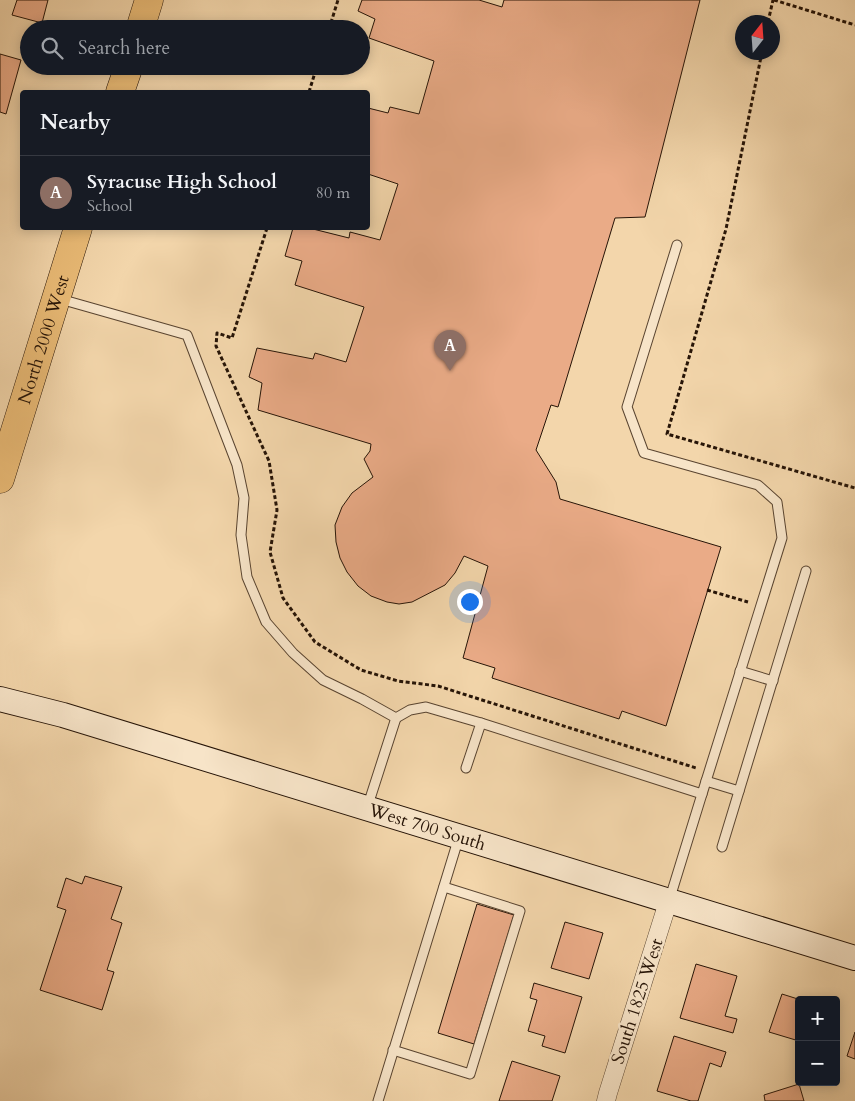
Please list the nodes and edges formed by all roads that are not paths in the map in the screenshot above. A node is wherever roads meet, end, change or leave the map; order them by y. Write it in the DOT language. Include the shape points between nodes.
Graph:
graph roads {
  1 [pos="149,0"];
  2 [pos="143,20"];
  3 [pos="126,75"];
  4 [pos="121,90"];
  5 [pos="77,230"];
  6 [pos="677,245"];
  7 [pos="56,298"];
  8 [pos="0,479"];
  9 [pos="806,571"];
  10 [pos="740,671"];
  11 [pos="773,681"];
  12 [pos="0,699"];
  13 [pos="396,718"];
  14 [pos="481,723"];
  15 [pos="466,768"];
  16 [pos="706,781"];
  17 [pos="739,791"];
  18 [pos="702,794"];
  19 [pos="367,808"];
  20 [pos="459,837"];
  21 [pos="722,847"];
  22 [pos="444,887"];
  23 [pos="668,902"];
  24 [pos="855,958"];
  25 [pos="393,1050"];
  26 [pos="378,1101"];
  27 [pos="606,1101"];
  1 -- 2 [label="main road"];
  3 -- 4 [label="main road"];
  5 -- 7 [label="main road, North 2000 West"];
  6 -- 10 [label="lane" via="627,407 644,453 758,485 777,502 782,538"];
  7 -- 8 [label="main road, North 2000 West"];
  7 -- 13 [label="lane" via="187,334 237,465 244,498 241,535 247,577 266,622 323,680"];
  9 -- 11 [label="lane"];
  10 -- 11 [label="lane"];
  10 -- 16 [label="lane"];
  11 -- 17 [label="lane"];
  12 -- 19 [label="street, West 700 South"];
  13 -- 14 [label="lane" via="410,710 426,707"];
  13 -- 19 [label="lane"];
  14 -- 15 [label="lane"];
  14 -- 18 [label="lane"];
  16 -- 17 [label="lane"];
  16 -- 18 [label="lane"];
  17 -- 21 [label="lane"];
  18 -- 23 [label="lane"];
  19 -- 20 [label="street, West 700 South"];
  20 -- 22 [label="lane"];
  20 -- 23 [label="street, West 700 South"];
  22 -- 25 [label="lane"];
  22 -- 25 [label="lane" via="520,911 470,1074"];
  23 -- 24 [label="street, West 700 South"];
  23 -- 27 [label="street, South 1825 West"];
  25 -- 26 [label="lane"];
}
